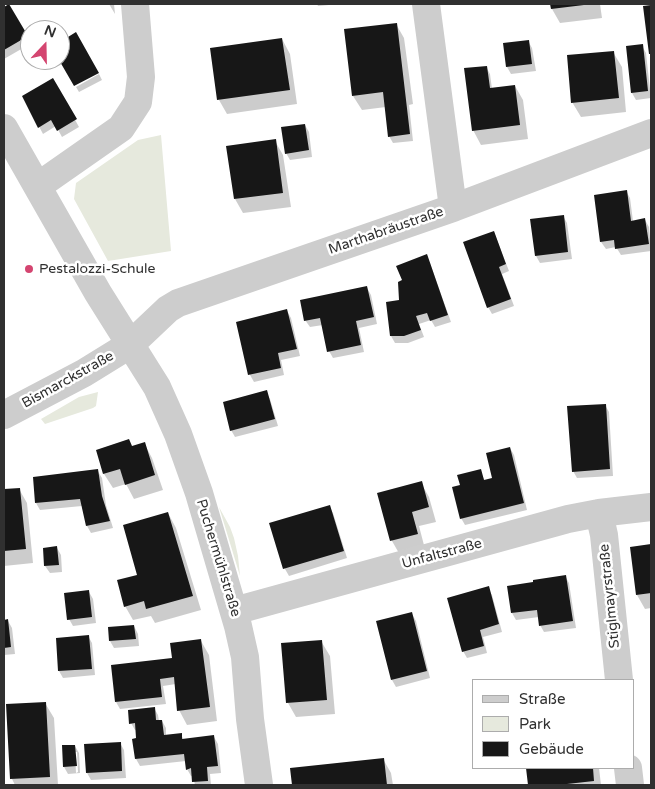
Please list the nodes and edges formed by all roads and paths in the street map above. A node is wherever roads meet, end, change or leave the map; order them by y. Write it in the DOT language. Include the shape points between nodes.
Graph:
graph roads {
  1 [pos="135,4"];
  2 [pos="426,4"];
  3 [pos="4,128"];
  4 [pos="651,133"];
  5 [pos="38,186"];
  6 [pos="453,208"];
  7 [pos="132,344"];
  8 [pos="4,414"];
  9 [pos="651,507"];
  10 [pos="599,513"];
  11 [pos="234,611"];
  12 [pos="619,679"];
  13 [pos="628,769"];
  14 [pos="259,785"];
  15 [pos="630,785"];
  1 -- 5 [label="street" via="141,77 138,102 121,128"];
  2 -- 6 [label="street"];
  3 -- 5 [label="street, Puchermühlstraße"];
  4 -- 6 [label="street, Marthabräustraße"];
  5 -- 7 [label="street, Puchermühlstraße" via="98,293"];
  6 -- 7 [label="street, Marthabräustraße" via="178,304 168,309"];
  7 -- 8 [label="street, Bismarckstraße"];
  7 -- 11 [label="street, Puchermühlstraße" via="157,387 178,434"];
  9 -- 10 [label="street, Unfaltstraße"];
  10 -- 11 [label="street, Unfaltstraße"];
  10 -- 12 [label="street, Stiglmayrstraße"];
  11 -- 14 [label="street, Puchermühlstraße" via="245,657"];
  13 -- 15 [label="street"];
}
